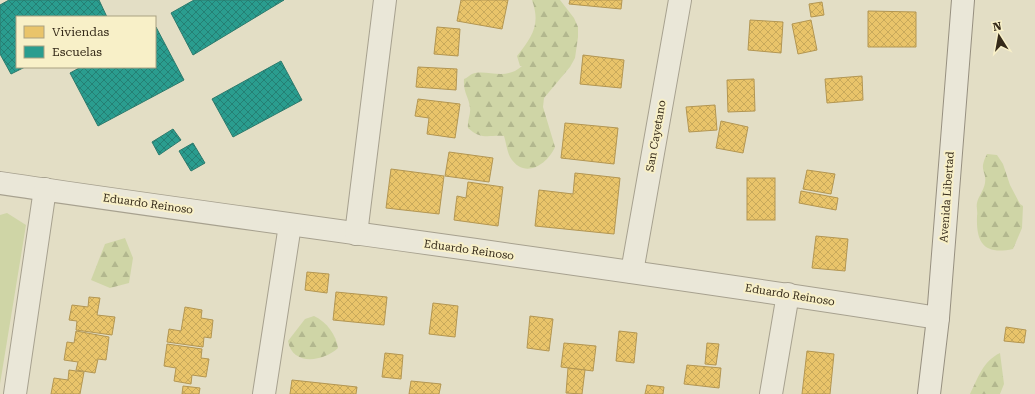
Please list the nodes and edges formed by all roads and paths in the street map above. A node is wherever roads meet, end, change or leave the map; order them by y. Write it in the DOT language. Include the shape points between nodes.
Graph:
graph roads {
  1 [pos="385,0"];
  2 [pos="680,0"];
  3 [pos="963,0"];
  4 [pos="0,183"];
  5 [pos="45,189"];
  6 [pos="290,225"];
  7 [pos="356,234"];
  8 [pos="632,272"];
  9 [pos="788,294"];
  10 [pos="938,318"];
  11 [pos="15,394"];
  12 [pos="264,394"];
  13 [pos="771,394"];
  14 [pos="929,394"];
  1 -- 7 [label="street"];
  2 -- 8 [label="street, San Cayetano"];
  3 -- 10 [label="street, Avenida Libertad"];
  4 -- 5 [label="street, Eduardo Reinoso"];
  5 -- 6 [label="street, Eduardo Reinoso"];
  5 -- 11 [label="street"];
  6 -- 7 [label="street, Eduardo Reinoso"];
  6 -- 12 [label="street"];
  7 -- 8 [label="street, Eduardo Reinoso"];
  8 -- 9 [label="street, Eduardo Reinoso"];
  9 -- 10 [label="street, Eduardo Reinoso"];
  9 -- 13 [label="street"];
  10 -- 14 [label="street, Avenida Libertad"];
}
